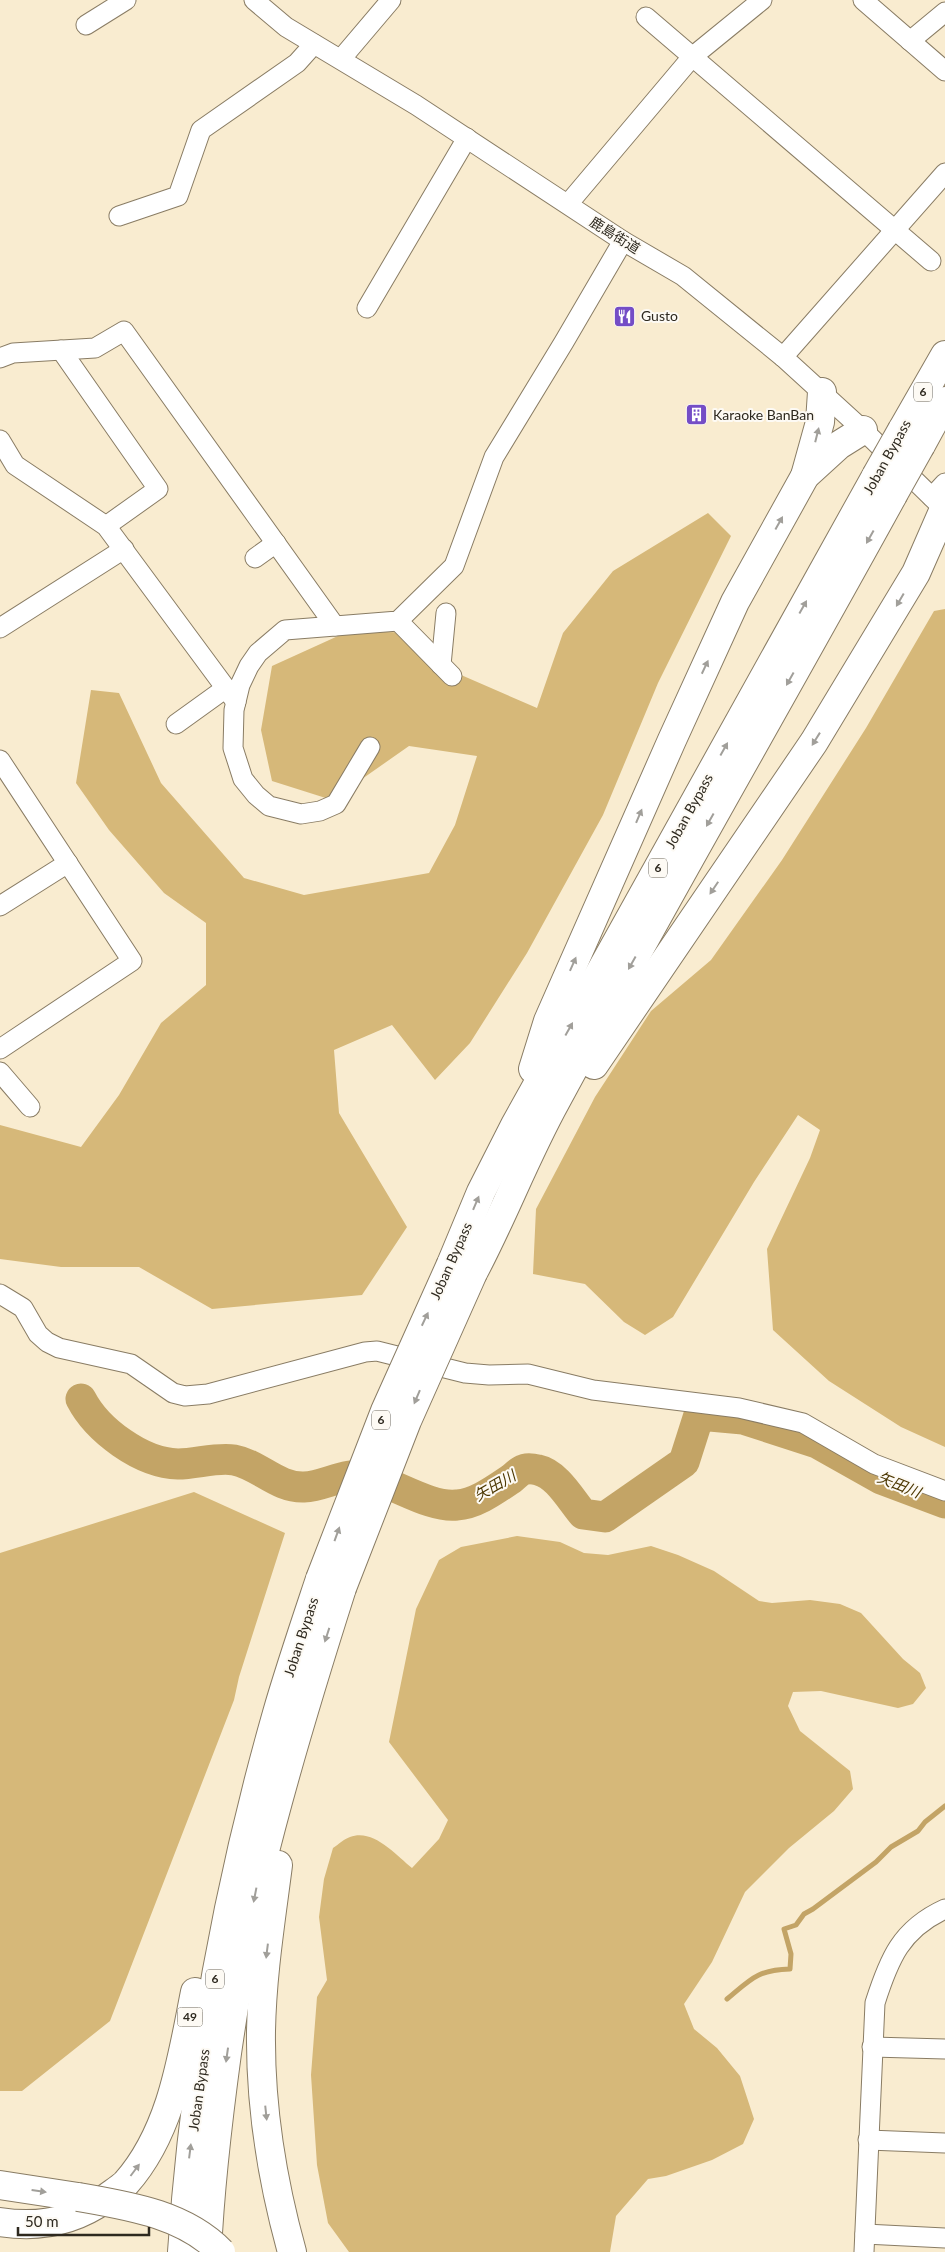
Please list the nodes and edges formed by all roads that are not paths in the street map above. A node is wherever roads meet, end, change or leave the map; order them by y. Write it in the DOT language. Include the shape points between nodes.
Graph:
graph roads {
  1 [pos="126,0"];
  2 [pos="254,0"];
  3 [pos="391,0"];
  4 [pos="762,0"];
  5 [pos="863,0"];
  6 [pos="945,12"];
  7 [pos="646,17"];
  8 [pos="86,25"];
  9 [pos="910,41"];
  10 [pos="314,44"];
  11 [pos="692,57"];
  12 [pos="341,59"];
  13 [pos="945,71"];
  14 [pos="467,138"];
  15 [pos="945,174"];
  16 [pos="568,204"];
  17 [pos="119,216"];
  18 [pos="897,230"];
  19 [pos="623,241"];
  20 [pos="931,261"];
  21 [pos="367,308"];
  22 [pos="61,350"];
  23 [pos="945,354"];
  24 [pos="783,357"];
  25 [pos="0,358"];
  26 [pos="822,392"];
  27 [pos="945,401"];
  28 [pos="863,430"];
  29 [pos="911,437"];
  30 [pos="0,440"];
  31 [pos="805,476"];
  32 [pos="885,486"];
  33 [pos="942,500"];
  34 [pos="106,526"];
  35 [pos="276,543"];
  36 [pos="124,548"];
  37 [pos="255,558"];
  38 [pos="945,559"];
  39 [pos="916,573"];
  40 [pos="446,613"];
  41 [pos="398,620"];
  42 [pos="2,623"];
  43 [pos="335,626"];
  44 [pos="231,695"];
  45 [pos="176,724"];
  46 [pos="370,747"];
  47 [pos="0,761"];
  48 [pos="68,863"];
  49 [pos="0,906"];
  50 [pos="0,1049"];
  51 [pos="0,1072"];
  52 [pos="30,1106"];
  53 [pos="515,1125"];
  54 [pos="488,1245"];
  55 [pos="462,1268"];
  56 [pos="0,1294"];
  57 [pos="945,1491"];
  58 [pos="290,1712"];
  59 [pos="945,1909"];
  60 [pos="872,2047"];
  61 [pos="945,2050"];
  62 [pos="868,2140"];
  63 [pos="945,2143"];
  64 [pos="0,2185"];
  65 [pos="0,2222"];
  66 [pos="945,2238"];
  67 [pos="864,2243"];
  68 [pos="182,2252"];
  69 [pos="207,2252"];
  70 [pos="221,2252"];
  71 [pos="292,2252"];
  1 -- 8 [label="street"];
  2 -- 10 [label="street, 鹿島街道" via="286,27"];
  3 -- 12 [label="street"];
  4 -- 11 [label="street"];
  5 -- 9 [label="street"];
  6 -- 9 [label="street"];
  7 -- 11 [label="street"];
  9 -- 13 [label="street"];
  10 -- 12 [label="street, 鹿島街道"];
  10 -- 17 [label="street" via="297,63 201,130 178,196"];
  11 -- 16 [label="street"];
  11 -- 18 [label="street"];
  12 -- 14 [label="street, 鹿島街道"];
  14 -- 16 [label="street, 鹿島街道"];
  14 -- 21 [label="street"];
  15 -- 18 [label="street"];
  16 -- 19 [label="street, 鹿島街道"];
  18 -- 20 [label="street"];
  18 -- 24 [label="street"];
  19 -- 24 [label="street, 鹿島街道" via="683,276"];
  19 -- 41 [label="street" via="494,457 454,566"];
  22 -- 25 [label="street"];
  22 -- 34 [label="street" via="158,489"];
  22 -- 35 [label="street" via="95,348 124,331"];
  23 -- 29 [label="highway, Joban Bypass / 6"];
  24 -- 26 [label="street, 鹿島街道"];
  26 -- 28 [label="street, 鹿島街道"];
  31 -- 26 [label="highway, one-way" via="820,422"];
  27 -- 29 [label="highway, Joban Bypass / 6"];
  28 -- 31 [label="highway" via="839,445"];
  28 -- 33 [label="street, 鹿島街道"];
  29 -- 32 [label="highway, Joban Bypass / 6, bridge"];
  30 -- 34 [label="street" via="15,465"];
  53 -- 31 [label="highway, one-way" via="548,1021 672,740 735,602"];
  53 -- 32 [label="highway, Joban Bypass / 6, one-way"];
  32 -- 54 [label="highway, Joban Bypass / 6, one-way" via="680,874 554,1103"];
  33 -- 39 [label="highway"];
  34 -- 36 [label="street"];
  35 -- 37 [label="street"];
  35 -- 43 [label="street"];
  36 -- 42 [label="street"];
  36 -- 44 [label="street"];
  38 -- 39 [label="highway"];
  39 -- 54 [label="highway, one-way" via="814,742 599,1056 553,1136 533,1179"];
  40 -- 41 [label="street" via="446,671"];
  41 -- 43 [label="street"];
  43 -- 44 [label="street" via="285,630 274,637 258,653"];
  44 -- 45 [label="street"];
  44 -- 46 [label="street" via="237,763 243,779 269,806 301,814 336,804"];
  47 -- 48 [label="street"];
  48 -- 49 [label="street"];
  48 -- 50 [label="street" via="132,961"];
  51 -- 52 [label="street"];
  55 -- 53 [label="highway, Joban Bypass / 6, one-way" via="481,1192"];
  54 -- 55 [label="highway, Joban Bypass / 6"];
  55 -- 58 [label="highway, Joban Bypass / 6, bridge" via="385,1411"];
  56 -- 57 [label="street" via="23,1308 38,1334 47,1342 59,1348 131,1364 164,1388 185,1396 208,1394 377,1351 465,1373 528,1374 593,1390 739,1408 803,1423 874,1464"];
  65 -- 58 [label="highway, 49, one-way" via="57,2222 90,2210 125,2184 152,2148 170,2102 201,1964 235,1842"];
  68 -- 58 [label="highway, Joban Bypass / 6, one-way" via="190,2156 217,1966 243,1843"];
  58 -- 69 [label="highway, Joban Bypass / 6, one-way" via="236,1992 210,2192"];
  58 -- 71 [label="highway, one-way" via="262,2030 263,2088 271,2158"];
  59 -- 60 [label="street" via="931,1915 910,1933 887,1966 875,2003"];
  60 -- 61 [label="street"];
  60 -- 62 [label="street"];
  62 -- 63 [label="street"];
  62 -- 67 [label="street"];
  64 -- 70 [label="highway, one-way, bridge" via="152,2212 187,2226"];
  66 -- 67 [label="street"];
}
